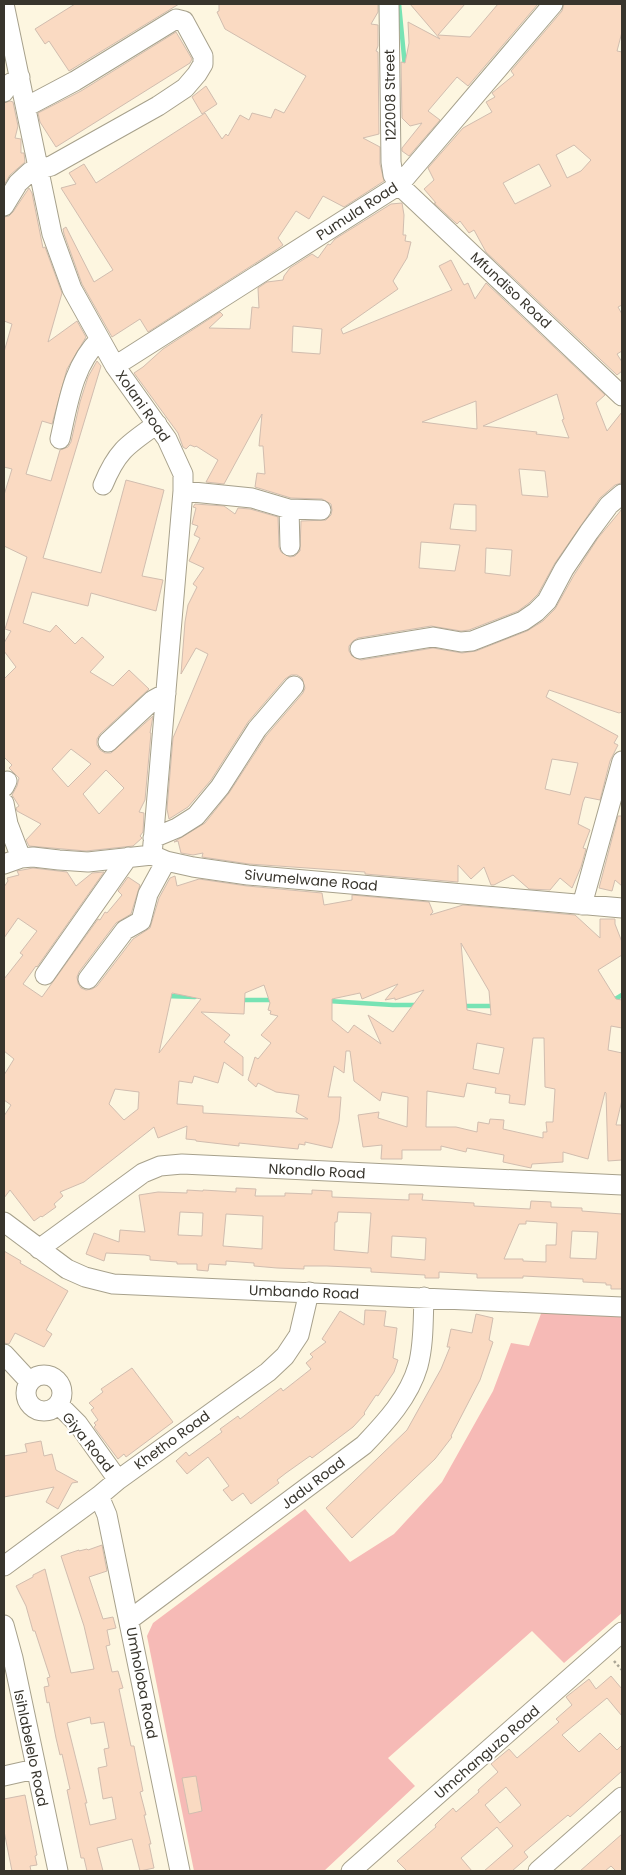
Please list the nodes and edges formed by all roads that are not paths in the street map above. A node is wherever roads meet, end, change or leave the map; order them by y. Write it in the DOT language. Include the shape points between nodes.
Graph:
graph roads {
  1 [pos="4,4"];
  2 [pos="389,4"];
  3 [pos="552,4"];
  4 [pos="20,77"];
  5 [pos="4,92"];
  6 [pos="26,107"];
  7 [pos="38,169"];
  8 [pos="399,185"];
  9 [pos="4,206"];
  10 [pos="100,339"];
  11 [pos="115,366"];
  12 [pos="619,387"];
  13 [pos="157,424"];
  14 [pos="60,439"];
  15 [pos="103,486"];
  16 [pos="183,490"];
  17 [pos="622,494"];
  18 [pos="289,509"];
  19 [pos="322,510"];
  20 [pos="290,546"];
  21 [pos="360,649"];
  22 [pos="294,686"];
  23 [pos="166,693"];
  24 [pos="108,742"];
  25 [pos="622,761"];
  26 [pos="4,803"];
  27 [pos="157,851"];
  28 [pos="128,857"];
  29 [pos="12,861"];
  30 [pos="582,905"];
  31 [pos="622,908"];
  32 [pos="46,975"];
  33 [pos="88,978"];
  34 [pos="622,1185"];
  35 [pos="4,1222"];
  36 [pos="39,1249"];
  37 [pos="309,1292"];
  38 [pos="424,1297"];
  39 [pos="622,1307"];
  40 [pos="4,1354"];
  41 [pos="118,1480"];
  42 [pos="99,1496"];
  43 [pos="4,1566"];
  44 [pos="129,1620"];
  45 [pos="4,1625"];
  46 [pos="622,1632"];
  47 [pos="35,1769"];
  48 [pos="4,1776"];
  49 [pos="622,1797"];
  50 [pos="58,1871"];
  51 [pos="180,1871"];
  52 [pos="351,1871"];
  53 [pos="538,1871"];
  1 -- 4 [label="street, Xolani Road"];
  2 -- 8 [label="street, 122008 Street" via="391,162"];
  3 -- 8 [label="street, Pumula Road"];
  4 -- 5 [label="street"];
  4 -- 6 [label="street, Xolani Road"];
  6 -- 7 [label="street, Xolani Road"];
  6 -- 7 [label="street" via="176,19 184,21 204,56 203,64 185,88 51,166"];
  7 -- 9 [label="street" via="24,177"];
  7 -- 10 [label="street, Xolani Road" via="52,234 64,270"];
  8 -- 11 [label="street, Pumula Road"];
  8 -- 12 [label="street, Mfundiso Road"];
  10 -- 11 [label="street, Xolani Road"];
  10 -- 14 [label="street" via="87,353 78,371"];
  11 -- 13 [label="street, Xolani Road"];
  13 -- 15 [label="street" via="120,453"];
  13 -- 16 [label="street, Xolani Road" via="177,458 183,474"];
  16 -- 18 [label="street" via="252,498"];
  16 -- 23 [label="street, Xolani Road"];
  17 -- 21 [label="street" via="589,532 547,601 524,621 472,641 433,637"];
  18 -- 19 [label="street"];
  18 -- 20 [label="street"];
  22 -- 27 [label="street" via="257,728 220,787 196,816 176,828"];
  23 -- 24 [label="street" via="153,700"];
  23 -- 27 [label="street, Xolani Road"];
  25 -- 30 [label="street"];
  26 -- 29 [label="street"];
  27 -- 28 [label="street, Sivumelwane Road"];
  27 -- 30 [label="street, Sivumelwane Road" via="248,875"];
  27 -- 33 [label="street" via="141,921 124,930"];
  28 -- 29 [label="street, Sivumelwane Road" via="88,862 33,856"];
  28 -- 32 [label="street"];
  30 -- 31 [label="street, Sivumelwane Road"];
  34 -- 36 [label="street, Nkondlo Road" via="191,1164 160,1166 143,1173"];
  35 -- 36 [label="street, Umbando Road"];
  36 -- 37 [label="street, Umbando Road" via="67,1269 113,1284"];
  37 -- 38 [label="street, Umbando Road"];
  37 -- 41 [label="street, Khetho Road" via="299,1335 285,1356 268,1372"];
  38 -- 39 [label="street, Umbando Road"];
  38 -- 44 [label="street, Jadu Road" via="418,1366 389,1420 364,1445"];
  40 -- 41 [label="street, Giya Road" via="29,1381 25,1393 30,1405 47,1411 58,1404 84,1431"];
  41 -- 42 [label="street, Khetho Road"];
  42 -- 43 [label="street, Khetho Road"];
  42 -- 44 [label="street, Umholoba Road" via="107,1515"];
  44 -- 51 [label="street, Umholoba Road"];
  45 -- 47 [label="street, Isihlabelelo Road"];
  46 -- 52 [label="street, Umchanguzo Road"];
  47 -- 48 [label="street"];
  47 -- 50 [label="street, Isihlabelelo Road"];
  49 -- 53 [label="street"];
}
